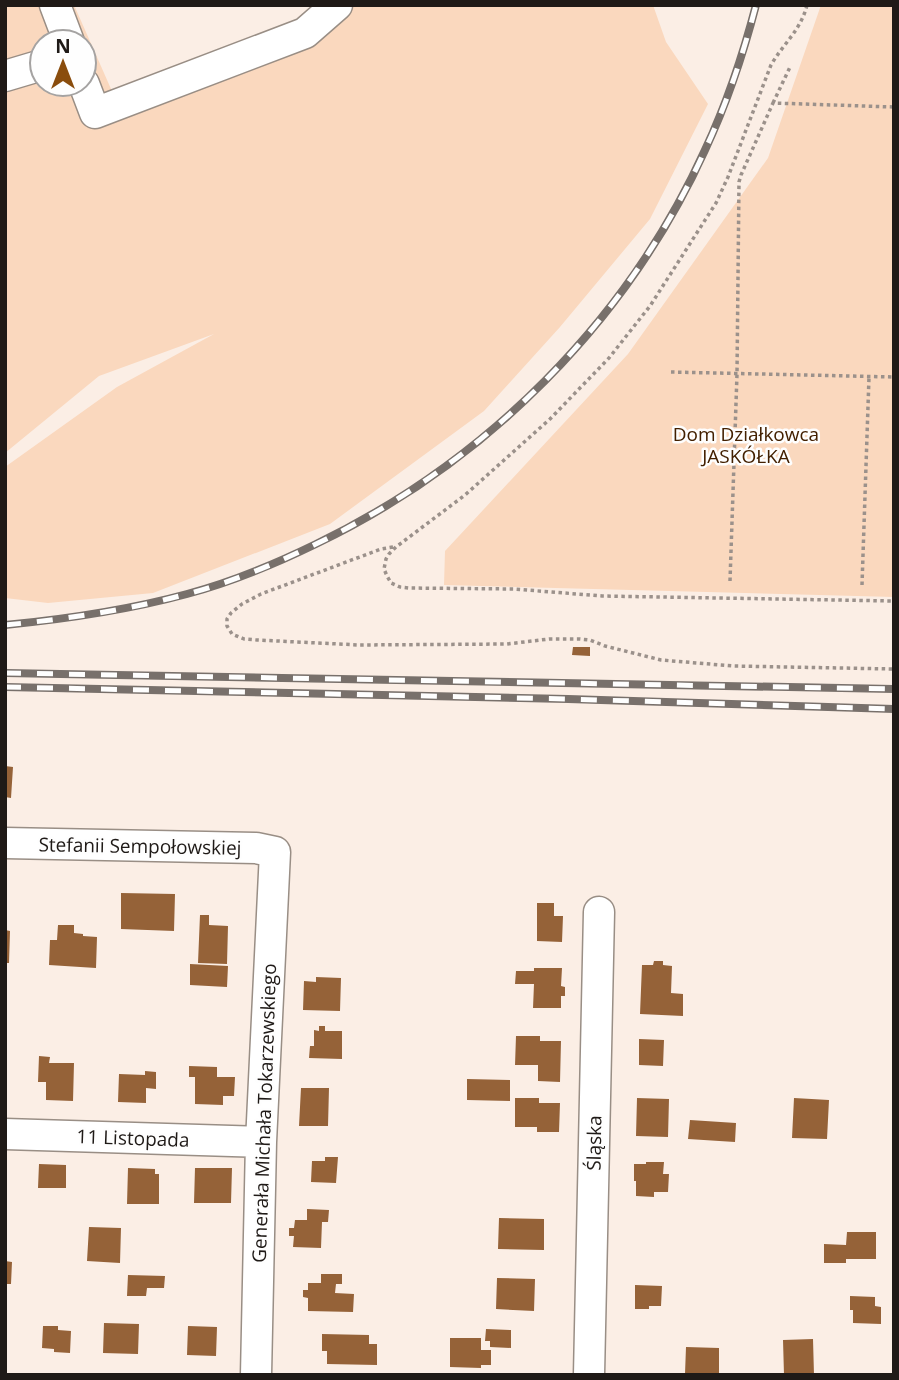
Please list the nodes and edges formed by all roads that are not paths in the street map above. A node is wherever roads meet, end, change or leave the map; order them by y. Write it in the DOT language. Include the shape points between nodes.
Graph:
graph roads {
  1 [pos="55,5"];
  2 [pos="337,5"];
  3 [pos="64,28"];
  4 [pos="28,69"];
  5 [pos="5,76"];
  6 [pos="89,98"];
  7 [pos="5,843"];
  8 [pos="275,852"];
  9 [pos="599,912"];
  10 [pos="5,1134"];
  11 [pos="261,1142"];
  12 [pos="256,1375"];
  13 [pos="589,1375"];
  1 -- 3 [label="street"];
  2 -- 6 [label="street" via="305,33 95,113"];
  4 -- 5 [label="street"];
  7 -- 8 [label="street, Stefanii Sempołowskiej"];
  8 -- 11 [label="street, Generała Michała Tokarzewskiego"];
  9 -- 13 [label="street, Śląska"];
  10 -- 11 [label="street, 11 Listopada"];
  11 -- 12 [label="street, Generała Michała Tokarzewskiego"];
}
